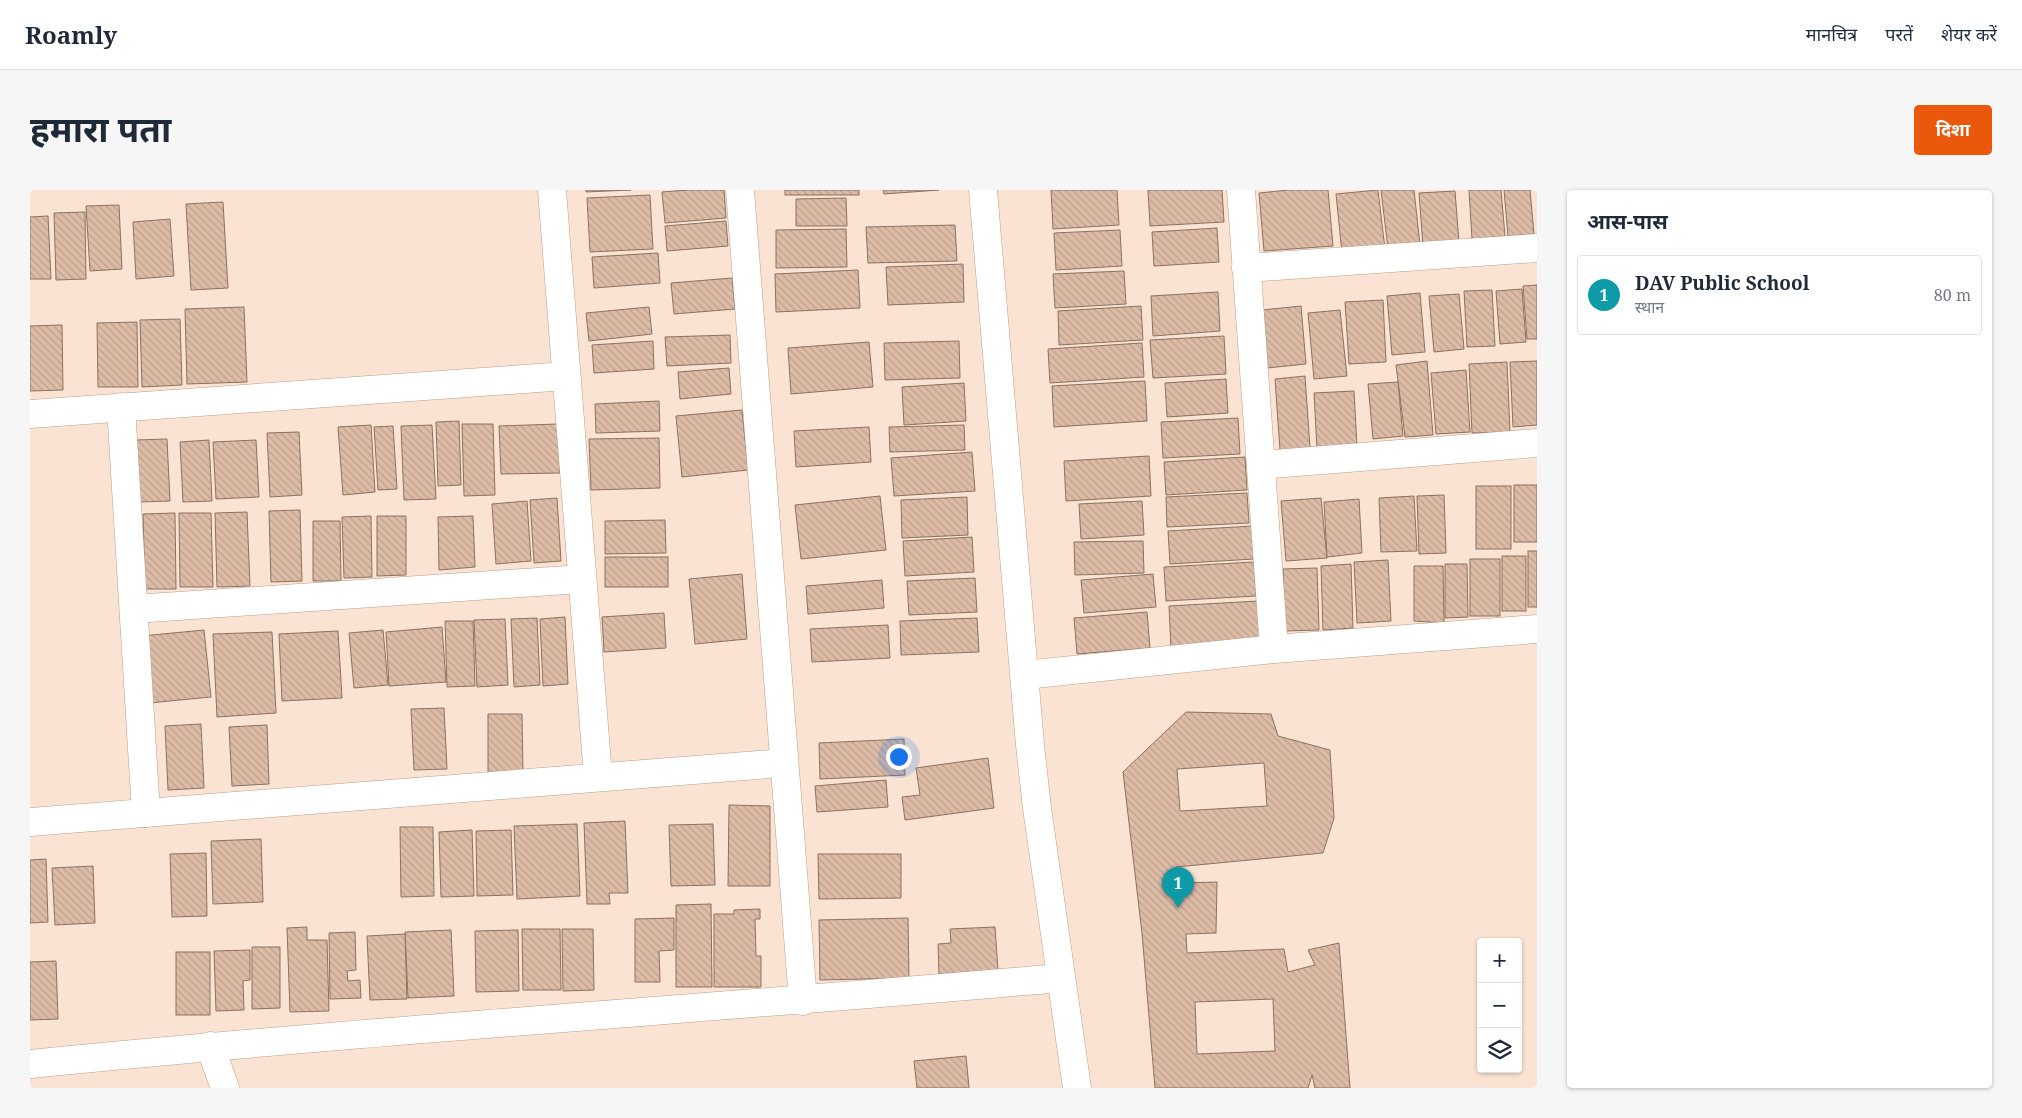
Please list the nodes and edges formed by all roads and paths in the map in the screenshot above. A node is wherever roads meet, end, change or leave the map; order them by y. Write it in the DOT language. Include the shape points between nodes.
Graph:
graph roads {
  1 [pos="552,190"];
  2 [pos="740,190"];
  3 [pos="983,190"];
  4 [pos="1241,190"];
  5 [pos="1537,248"];
  6 [pos="1246,268"];
  7 [pos="566,376"];
  8 [pos="121,407"];
  9 [pos="30,414"];
  10 [pos="1537,443"];
  11 [pos="1261,465"];
  12 [pos="582,579"];
  13 [pos="134,609"];
  14 [pos="1537,629"];
  15 [pos="1274,649"];
  16 [pos="1025,675"];
  17 [pos="784,763"];
  18 [pos="598,777"];
  19 [pos="146,813"];
  20 [pos="30,822"];
  21 [pos="1060,978"];
  22 [pos="803,1001"];
  23 [pos="210,1046"];
  24 [pos="30,1064"];
  25 [pos="225,1088"];
  26 [pos="1077,1088"];
  1 -- 7 [label="street"];
  2 -- 17 [label="street"];
  3 -- 16 [label="street"];
  4 -- 6 [label="street"];
  5 -- 6 [label="street"];
  6 -- 11 [label="street"];
  7 -- 8 [label="street"];
  7 -- 12 [label="street"];
  8 -- 9 [label="street"];
  8 -- 13 [label="street"];
  10 -- 11 [label="street"];
  11 -- 15 [label="street"];
  12 -- 13 [label="street"];
  12 -- 18 [label="street"];
  13 -- 19 [label="street"];
  14 -- 15 [label="street"];
  15 -- 16 [label="street"];
  16 -- 21 [label="street" via="1037,808"];
  17 -- 18 [label="street"];
  17 -- 22 [label="street"];
  18 -- 19 [label="street"];
  19 -- 20 [label="street"];
  21 -- 22 [label="street"];
  21 -- 26 [label="street"];
  22 -- 23 [label="street"];
  23 -- 24 [label="street"];
  23 -- 25 [label="street"];
}
